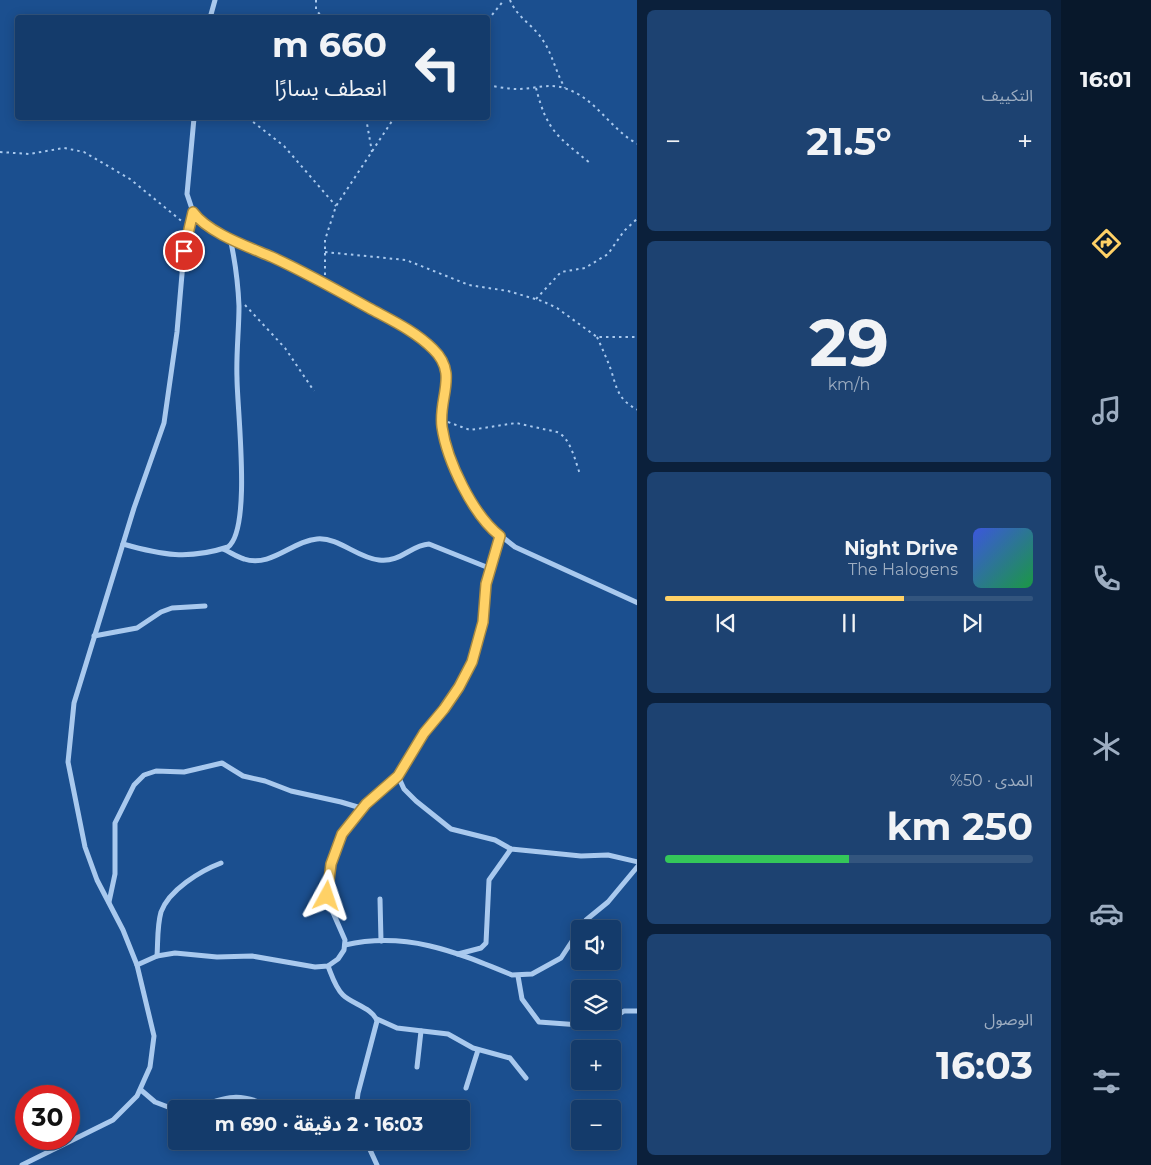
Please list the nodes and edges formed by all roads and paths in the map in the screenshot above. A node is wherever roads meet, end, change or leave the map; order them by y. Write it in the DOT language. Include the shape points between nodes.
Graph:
graph roads {
  1 [pos="215,0"];
  2 [pos="316,0"];
  3 [pos="504,0"];
  4 [pos="510,0"];
  5 [pos="211,15"];
  6 [pos="320,15"];
  7 [pos="490,18"];
  8 [pos="490,85"];
  9 [pos="536,88"];
  10 [pos="565,88"];
  11 [pos="194,120"];
  12 [pos="251,120"];
  13 [pos="366,120"];
  14 [pos="393,120"];
  15 [pos="637,144"];
  16 [pos="0,152"];
  17 [pos="372,153"];
  18 [pos="590,163"];
  19 [pos="336,206"];
  20 [pos="193,212"];
  21 [pos="637,218"];
  22 [pos="190,228"];
  23 [pos="230,238"];
  24 [pos="325,252"];
  25 [pos="325,282"];
  26 [pos="238,295"];
  27 [pos="536,299"];
  28 [pos="597,337"];
  29 [pos="637,337"];
  30 [pos="314,391"];
  31 [pos="637,410"];
  32 [pos="442,420"];
  33 [pos="580,474"];
  34 [pos="500,536"];
  35 [pos="123,544"];
  36 [pos="223,549"];
  37 [pos="489,568"];
  38 [pos="637,603"];
  39 [pos="205,606"];
  40 [pos="94,636"];
  41 [pos="398,776"];
  42 [pos="361,808"];
  43 [pos="511,849"];
  44 [pos="637,862"];
  45 [pos="221,863"];
  46 [pos="637,866"];
  47 [pos="380,899"];
  48 [pos="109,902"];
  49 [pos="381,941"];
  50 [pos="345,945"];
  51 [pos="458,954"];
  52 [pos="156,956"];
  53 [pos="136,966"];
  54 [pos="328,966"];
  55 [pos="518,976"];
  56 [pos="637,1010"];
  57 [pos="621,1012"];
  58 [pos="377,1019"];
  59 [pos="571,1024"];
  60 [pos="420,1031"];
  61 [pos="478,1050"];
  62 [pos="417,1067"];
  63 [pos="526,1078"];
  64 [pos="466,1088"];
  65 [pos="141,1090"];
  66 [pos="218,1100"];
  67 [pos="257,1100"];
  68 [pos="357,1100"];
  69 [pos="168,1107"];
  70 [pos="370,1150"];
  71 [pos="375,1163"];
  72 [pos="22,1165"];
  1 -- 5 [label="street"];
  2 -- 6 [label="path"];
  3 -- 7 [label="path"];
  4 -- 10 [label="path" via="518,14 545,42"];
  8 -- 9 [label="path"];
  9 -- 10 [label="path"];
  9 -- 18 [label="path" via="550,128"];
  10 -- 15 [label="path" via="589,101"];
  11 -- 20 [label="street" via="187,187"];
  12 -- 19 [label="path" via="284,146"];
  13 -- 17 [label="path"];
  14 -- 17 [label="path"];
  16 -- 22 [label="path" via="29,154 64,148 84,152 130,179"];
  17 -- 19 [label="path"];
  19 -- 24 [label="path" via="328,225"];
  20 -- 22 [label="street"];
  20 -- 23 [label="street"];
  21 -- 27 [label="path" via="608,254 593,265 562,272"];
  22 -- 35 [label="street" via="184,251 164,422"];
  23 -- 25 [label="street"];
  23 -- 26 [label="street"];
  24 -- 25 [label="path"];
  24 -- 27 [label="path" via="406,260 476,287"];
  25 -- 32 [label="street" via="410,331 440,356 446,366 447,378"];
  26 -- 30 [label="path" via="285,348"];
  26 -- 36 [label="street" via="236,381 241,421 240,498 236,536"];
  27 -- 28 [label="path" via="557,308"];
  28 -- 29 [label="path"];
  28 -- 31 [label="path" via="618,394"];
  32 -- 33 [label="path" via="470,430 516,423 557,432 568,442"];
  32 -- 34 [label="street" via="445,441 468,495 486,524"];
  34 -- 37 [label="street"];
  34 -- 38 [label="street"];
  35 -- 36 [label="street" via="171,556 191,556"];
  35 -- 40 [label="street"];
  36 -- 37 [label="street" via="244,559 257,560 320,539 366,558 386,561 429,544"];
  37 -- 41 [label="street" via="480,637 472,662 459,687 424,733"];
  39 -- 40 [label="street" via="172,608 138,628"];
  40 -- 48 [label="street" via="74,703 68,762 85,847"];
  41 -- 42 [label="street"];
  41 -- 43 [label="street" via="410,795 444,825 494,840"];
  42 -- 48 [label="street" via="243,776 222,763 184,772 149,773 134,785 115,822 115,874"];
  42 -- 50 [label="street" via="336,846 328,881 329,902"];
  43 -- 44 [label="street" via="581,856 608,854"];
  43 -- 51 [label="street" via="489,880 490,912 486,943 481,948"];
  45 -- 52 [label="street" via="207,868 168,898 161,914"];
  46 -- 55 [label="street" via="608,902 586,920 561,958 532,974"];
  47 -- 49 [label="street"];
  48 -- 53 [label="street"];
  49 -- 50 [label="street"];
  49 -- 51 [label="street" via="427,944"];
  50 -- 54 [label="street" via="338,959"];
  51 -- 55 [label="street"];
  52 -- 53 [label="street"];
  52 -- 54 [label="street" via="175,953 252,956 294,965"];
  53 -- 65 [label="street" via="154,1036 150,1067"];
  54 -- 58 [label="street" via="342,994"];
  55 -- 59 [label="street" via="522,999 540,1022"];
  56 -- 57 [label="street"];
  58 -- 60 [label="street" via="393,1027"];
  58 -- 68 [label="street" via="378,1026"];
  60 -- 61 [label="street" via="448,1034"];
  60 -- 62 [label="street"];
  61 -- 63 [label="street" via="510,1058"];
  61 -- 64 [label="street"];
  65 -- 69 [label="street" via="155,1102"];
  65 -- 72 [label="street" via="113,1120"];
  66 -- 67 [label="street" via="229,1096"];
  70 -- 71 [label="street"];
}
